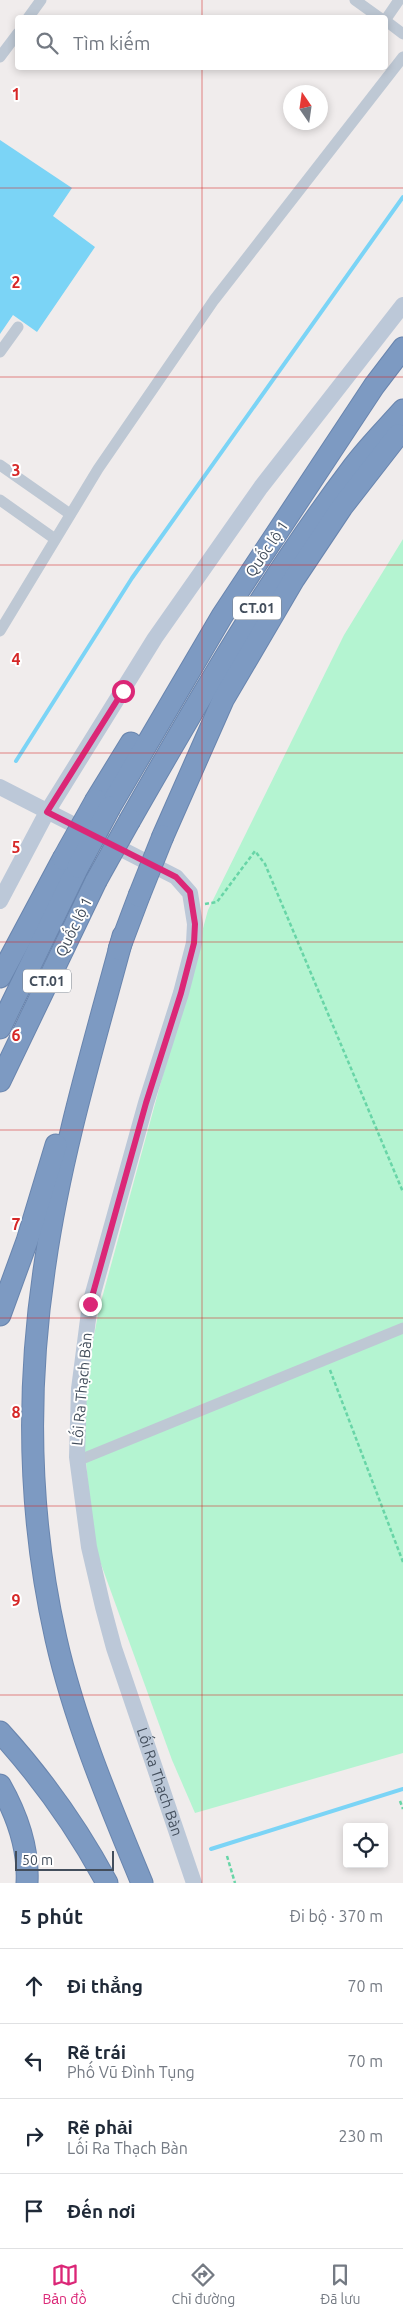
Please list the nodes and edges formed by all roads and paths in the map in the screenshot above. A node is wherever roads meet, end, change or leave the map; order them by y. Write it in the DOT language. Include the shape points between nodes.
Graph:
graph roads {
  1 [pos="41,0"];
  2 [pos="355,0"];
  3 [pos="398,0"];
  4 [pos="30,15"];
  5 [pos="376,15"];
  6 [pos="388,17"];
  7 [pos="388,22"];
  8 [pos="403,34"];
  9 [pos="15,36"];
  10 [pos="0,57"];
  11 [pos="403,57"];
  12 [pos="403,305"];
  13 [pos="18,327"];
  14 [pos="403,348"];
  15 [pos="0,352"];
  16 [pos="403,410"];
  17 [pos="403,430"];
  18 [pos="0,465"];
  19 [pos="0,500"];
  20 [pos="70,514"];
  21 [pos="55,539"];
  22 [pos="0,631"];
  23 [pos="0,788"];
  24 [pos="47,812"];
  25 [pos="71,863"];
  26 [pos="191,899"];
  27 [pos="0,901"];
  28 [pos="123,936"];
  29 [pos="0,977"];
  30 [pos="0,1028"];
  31 [pos="0,1081"];
  32 [pos="403,1192"];
  33 [pos="0,1315"];
  34 [pos="403,1328"];
  35 [pos="326,1360"];
  36 [pos="78,1461"];
  37 [pos="403,1562"];
  38 [pos="0,1732"];
  39 [pos="0,1785"];
  40 [pos="400,1801"];
  41 [pos="403,1810"];
  42 [pos="227,1856"];
  43 [pos="27,1883"];
  44 [pos="107,1883"];
  45 [pos="142,1883"];
  46 [pos="194,1883"];
  47 [pos="236,1883"];
  1 -- 4 [label="street"];
  2 -- 5 [label="street"];
  3 -- 6 [label="street"];
  7 -- 8 [label="street"];
  9 -- 10 [label="street"];
  11 -- 20 [label="street" via="214,300"];
  12 -- 24 [label="main road" via="218,546 155,638"];
  13 -- 15 [label="street"];
  14 -- 25 [label="highway, Quốc lộ 1 / CT.01, bridge" via="374,386 222,616 103,804"];
  16 -- 31 [label="highway, Quốc lộ 1 / CT.01, bridge" via="354,466 206,688 96,881"];
  17 -- 28 [label="highway, bridge" via="342,507 294,579 223,700"];
  18 -- 20 [label="street"];
  19 -- 21 [label="street"];
  20 -- 21 [label="street"];
  21 -- 22 [label="street"];
  23 -- 24 [label="main road"];
  24 -- 26 [label="main road" via="176,877"];
  24 -- 27 [label="main road"];
  25 -- 29 [label="highway"];
  25 -- 30 [label="highway, Quốc lộ 1 / CT.01"];
  26 -- 32 [label="path" via="217,902 255,851 265,864"];
  26 -- 36 [label="main road, Lối Ra Thạch Bàn" via="194,943 90,1304 79,1389"];
  28 -- 33 [label="highway" via="80,1060 27,1241"];
  28 -- 45 [label="highway" via="84,1081 45,1262 35,1353 32,1442 37,1528 56,1640 86,1741"];
  34 -- 35 [label="street"];
  35 -- 36 [label="street"];
  35 -- 37 [label="path"];
  36 -- 46 [label="main road, Lối Ra Thạch Bàn" via="89,1547 102,1607"];
  38 -- 44 [label="highway" via="29,1765 73,1827"];
  39 -- 43 [label="highway" via="20,1827"];
  40 -- 41 [label="path"];
  42 -- 47 [label="path"];
}
